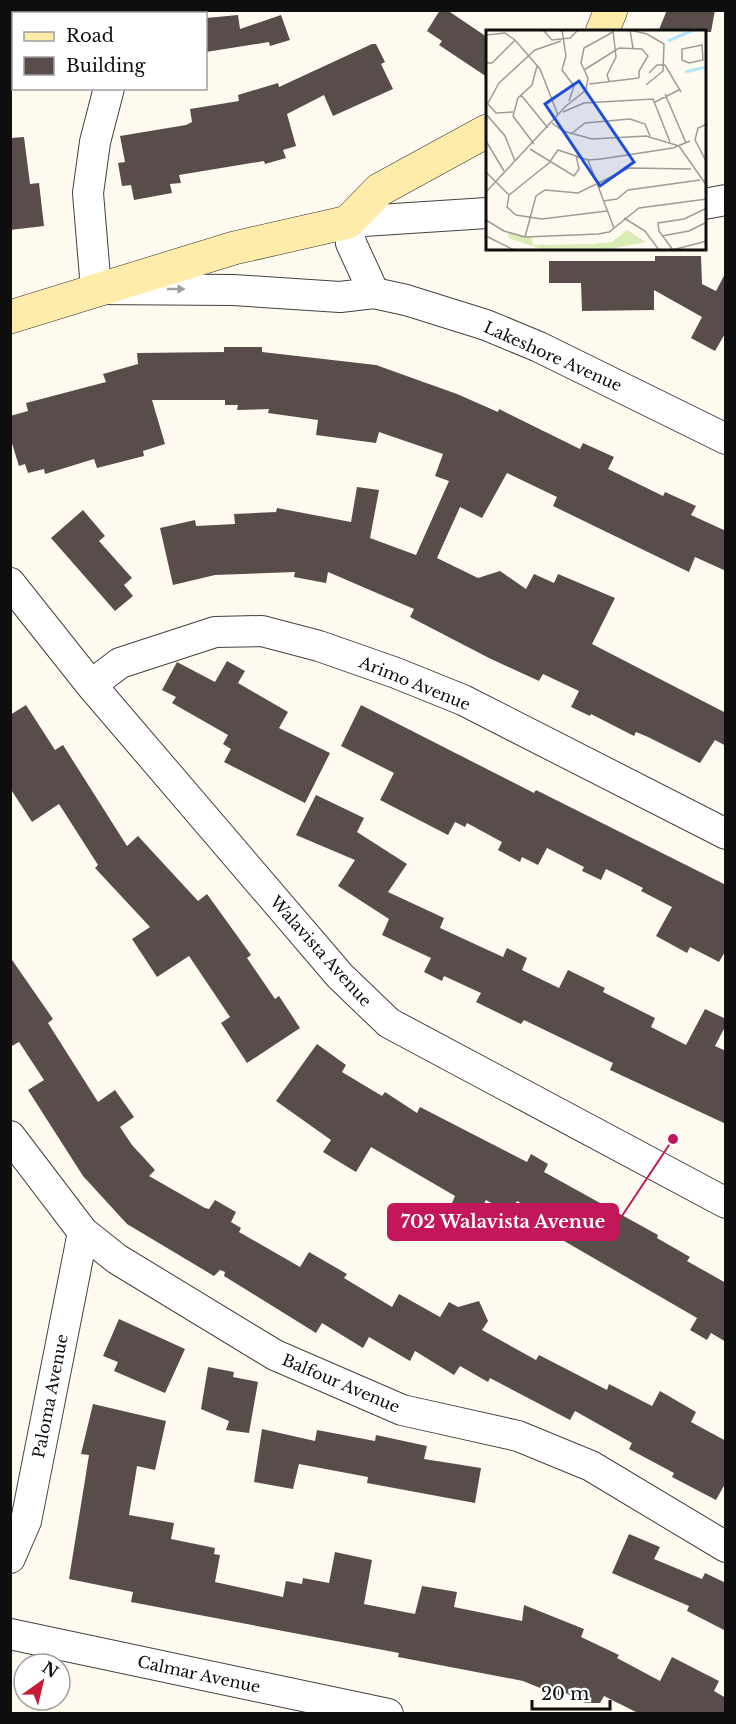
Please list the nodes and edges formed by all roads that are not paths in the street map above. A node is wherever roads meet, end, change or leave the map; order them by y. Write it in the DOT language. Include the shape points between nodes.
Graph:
graph roads {
  1 [pos="611,10"];
  2 [pos="603,30"];
  3 [pos="108,90"];
  4 [pos="486,132"];
  5 [pos="726,200"];
  6 [pos="706,204"];
  7 [pos="486,213"];
  8 [pos="348,222"];
  9 [pos="96,289"];
  10 [pos="374,293"];
  11 [pos="10,316"];
  12 [pos="726,439"];
  13 [pos="10,584"];
  14 [pos="91,685"];
  15 [pos="726,834"];
  16 [pos="10,1136"];
  17 [pos="726,1203"];
  18 [pos="83,1232"];
  19 [pos="726,1547"];
  20 [pos="10,1558"];
  21 [pos="10,1634"];
  22 [pos="388,1713"];
  1 -- 2 [label="street"];
  3 -- 9 [label="street" via="95,142 88,193"];
  4 -- 8 [label="street" via="379,190"];
  5 -- 6 [label="street"];
  7 -- 8 [label="street"];
  8 -- 9 [label="street, Lakeshore Avenue" via="234,248"];
  8 -- 10 [label="street" via="351,243"];
  9 -- 10 [label="street, Lakeshore Avenue, one-way" via="233,290 340,297"];
  9 -- 11 [label="street, Lakeshore Avenue"];
  10 -- 12 [label="street, Lakeshore Avenue" via="486,325"];
  13 -- 14 [label="street, Walavista Avenue"];
  14 -- 15 [label="street, Arimo Avenue" via="120,663 215,632 262,631 319,646 463,700"];
  14 -- 17 [label="street, Walavista Avenue" via="340,976 389,1023"];
  16 -- 18 [label="street, Balfour Avenue"];
  18 -- 19 [label="street, Balfour Avenue" via="117,1259 275,1355 402,1410 518,1436 591,1466"];
  18 -- 20 [label="street, Paloma Avenue" via="26,1521"];
  21 -- 22 [label="street, Calmar Avenue"];
}
